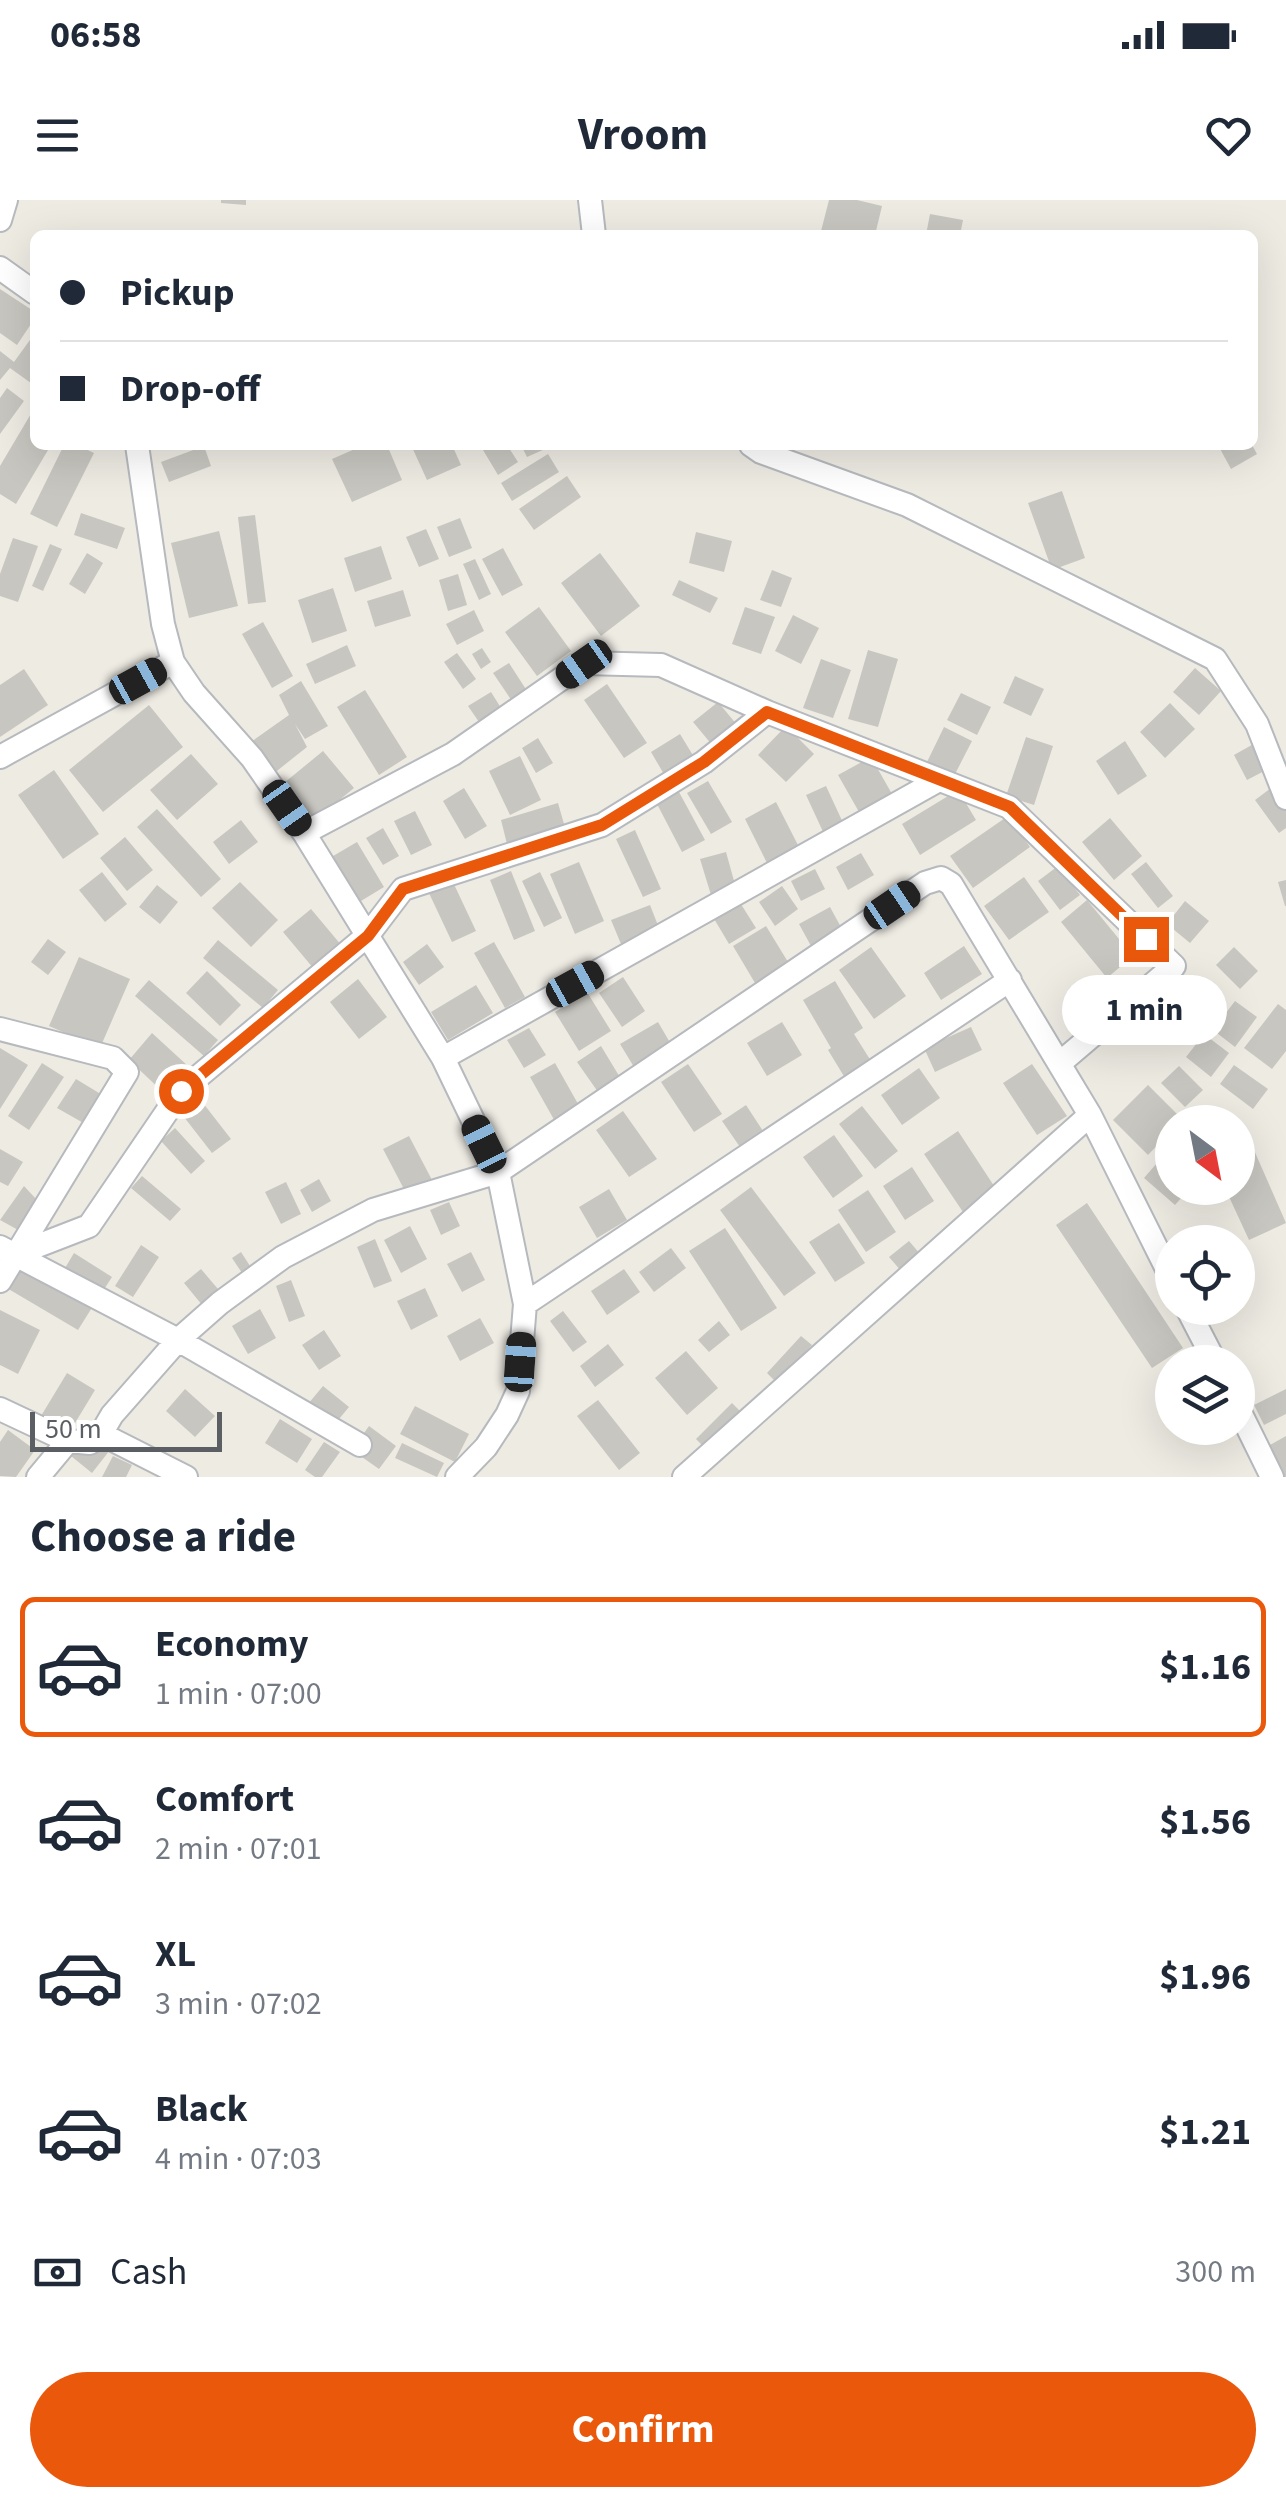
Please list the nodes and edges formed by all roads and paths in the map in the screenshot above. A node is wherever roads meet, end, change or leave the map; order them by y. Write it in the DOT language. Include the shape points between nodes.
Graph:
graph roads {
  1 [pos="6,200"];
  2 [pos="590,200"];
  3 [pos="0,220"];
  4 [pos="593,230"];
  5 [pos="0,268"];
  6 [pos="30,290"];
  7 [pos="138,450"];
  8 [pos="759,450"];
  9 [pos="172,662"];
  10 [pos="767,712"];
  11 [pos="0,757"];
  12 [pos="939,780"];
  13 [pos="1286,798"];
  14 [pos="304,833"];
  15 [pos="368,936"];
  16 [pos="1010,980"];
  17 [pos="0,1030"];
  18 [pos="443,1058"];
  19 [pos="1060,1064"];
  20 [pos="1090,1115"];
  21 [pos="498,1172"];
  22 [pos="1155,1245"];
  23 [pos="7,1251"];
  24 [pos="0,1281"];
  25 [pos="525,1304"];
  26 [pos="178,1340"];
  27 [pos="0,1408"];
  28 [pos="101,1434"];
  29 [pos="68,1441"];
  30 [pos="1255,1442"];
  31 [pos="360,1445"];
  32 [pos="38,1477"];
  33 [pos="186,1477"];
  34 [pos="457,1477"];
  35 [pos="684,1477"];
  36 [pos="1272,1477"];
  1 -- 3 [label="street"];
  2 -- 4 [label="street"];
  5 -- 6 [label="street"];
  7 -- 9 [label="street"];
  8 -- 13 [label="street" via="907,505 1215,659 1257,724"];
  9 -- 11 [label="street"];
  9 -- 14 [label="street"];
  10 -- 12 [label="street"];
  10 -- 14 [label="street" via="661,666 584,664 454,754"];
  10 -- 15 [label="street" via="704,762 602,825 403,889"];
  12 -- 18 [label="street"];
  12 -- 19 [label="street" via="1010,807 1174,966"];
  14 -- 15 [label="street"];
  15 -- 18 [label="street"];
  15 -- 23 [label="street" via="181,1091 90,1226"];
  16 -- 19 [label="street"];
  16 -- 21 [label="street" via="951,884 941,878 925,882"];
  16 -- 25 [label="street"];
  17 -- 23 [label="street" via="113,1058 127,1072"];
  18 -- 21 [label="street"];
  19 -- 20 [label="street"];
  20 -- 22 [label="street"];
  20 -- 35 [label="street"];
  21 -- 25 [label="street"];
  21 -- 26 [label="street" via="373,1210 284,1257"];
  23 -- 24 [label="street"];
  23 -- 26 [label="street"];
  25 -- 34 [label="street" via="518,1392 486,1447"];
  26 -- 28 [label="street"];
  26 -- 31 [label="street"];
  27 -- 29 [label="street"];
  28 -- 29 [label="street" via="90,1444"];
  28 -- 33 [label="street"];
  29 -- 32 [label="street"];
  30 -- 36 [label="street"];
}
